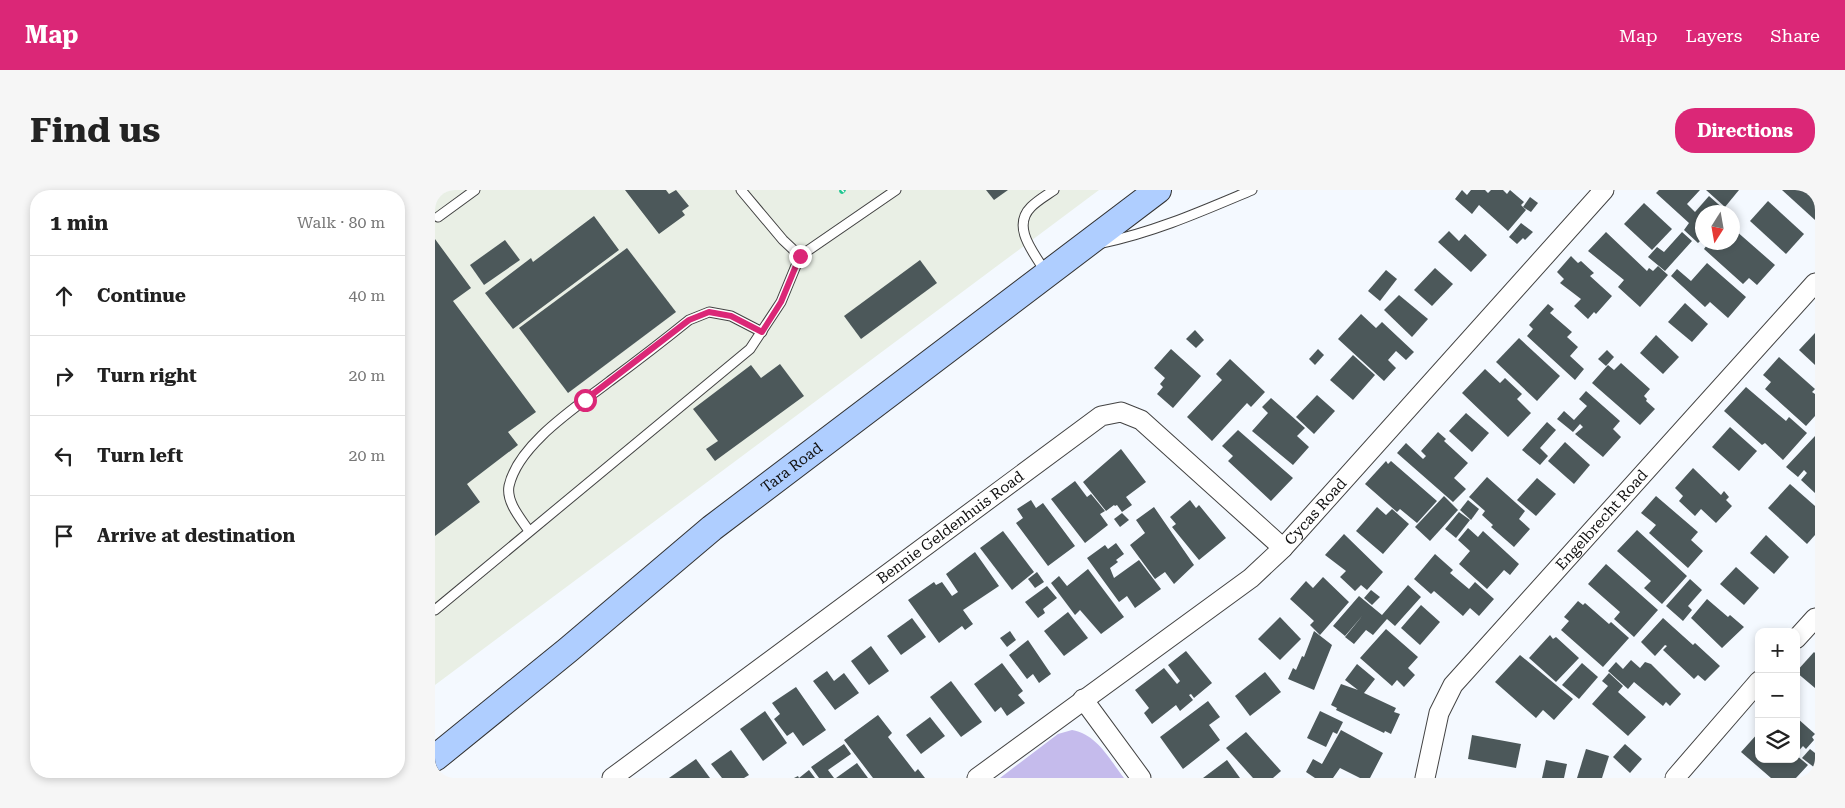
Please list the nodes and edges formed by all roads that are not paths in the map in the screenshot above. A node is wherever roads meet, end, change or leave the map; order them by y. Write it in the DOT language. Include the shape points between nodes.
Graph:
graph roads {
  1 [pos="475,190"];
  2 [pos="741,190"];
  3 [pos="896,190"];
  4 [pos="1054,190"];
  5 [pos="1158,190"];
  6 [pos="1252,190"];
  7 [pos="1604,190"];
  8 [pos="438,218"];
  9 [pos="1082,247"];
  10 [pos="800,256"];
  11 [pos="1047,274"];
  12 [pos="1815,283"];
  13 [pos="762,332"];
  14 [pos="529,531"];
  15 [pos="1283,548"];
  16 [pos="435,610"];
  17 [pos="1815,618"];
  18 [pos="1800,635"];
  19 [pos="1755,686"];
  20 [pos="1083,699"];
  21 [pos="435,758"];
  22 [pos="613,778"];
  23 [pos="977,778"];
  24 [pos="1141,778"];
  25 [pos="1425,778"];
  26 [pos="1675,778"];
  1 -- 8 [label="lane"];
  2 -- 10 [label="lane"];
  3 -- 10 [label="lane"];
  4 -- 11 [label="lane" via="1030,207 1023,227"];
  5 -- 9 [label="street, Tara Road"];
  6 -- 9 [label="lane" via="1155,230"];
  7 -- 15 [label="street, Cycas Road"];
  9 -- 11 [label="street, Tara Road"];
  10 -- 13 [label="lane" via="781,302"];
  11 -- 21 [label="street, Tara Road" via="712,528"];
  12 -- 25 [label="street, Engelbrecht Road" via="1453,685 1439,713"];
  13 -- 14 [label="lane" via="750,349"];
  13 -- 14 [label="lane" via="731,316 709,312 689,320 552,425 530,449 509,488 512,504"];
  14 -- 16 [label="lane"];
  15 -- 20 [label="street, Cycas Road" via="1251,578"];
  15 -- 22 [label="street, Bennie Geldenhuis Road" via="1141,420 1121,412 1101,416"];
  17 -- 18 [label="street"];
  19 -- 26 [label="street"];
  20 -- 23 [label="street, Cycas Road"];
  20 -- 24 [label="street"];
}
